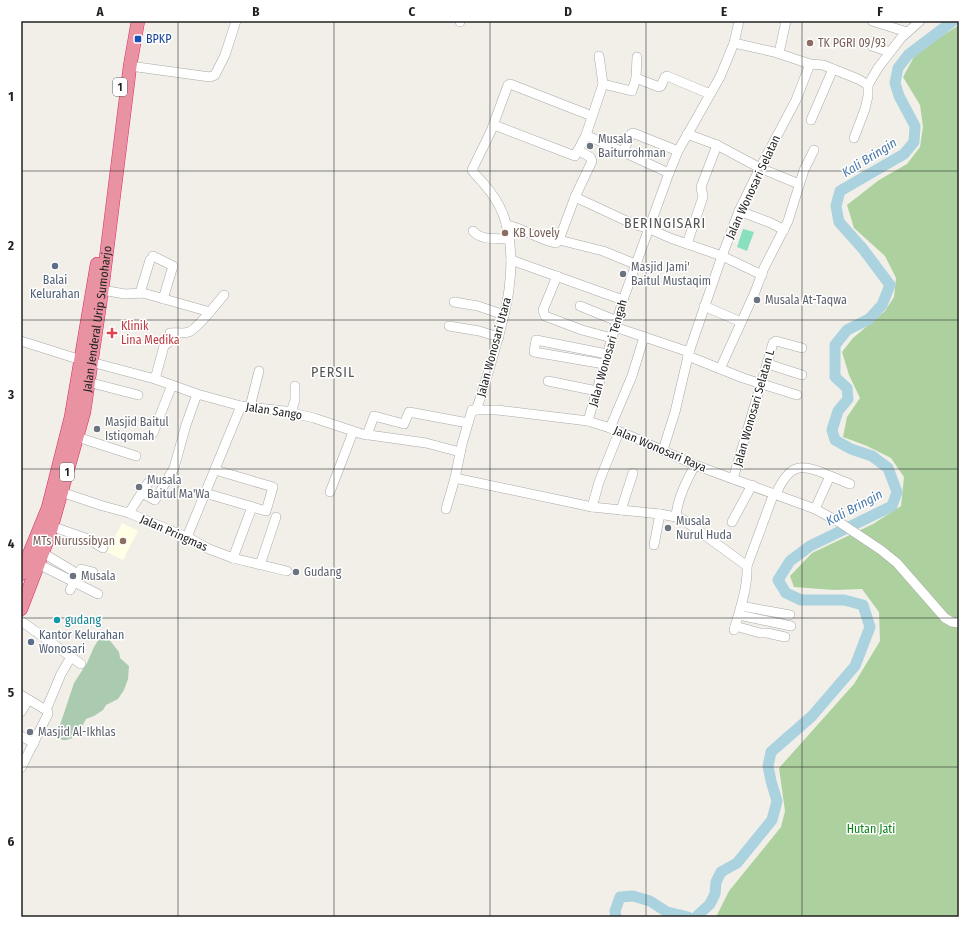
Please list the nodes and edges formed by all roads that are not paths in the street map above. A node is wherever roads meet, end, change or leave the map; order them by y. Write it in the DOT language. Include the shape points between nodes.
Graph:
graph roads {
  1 [pos="130,21"];
  2 [pos="138,21"];
  3 [pos="236,21"];
  4 [pos="738,21"];
  5 [pos="786,21"];
  6 [pos="872,21"];
  7 [pos="920,21"];
  8 [pos="907,32"];
  9 [pos="734,43"];
  10 [pos="872,46"];
  11 [pos="890,52"];
  12 [pos="779,53"];
  13 [pos="599,56"];
  14 [pos="637,57"];
  15 [pos="810,64"];
  16 [pos="130,66"];
  17 [pos="833,69"];
  18 [pos="636,78"];
  19 [pos="603,84"];
  20 [pos="868,85"];
  21 [pos="710,94"];
  22 [pos="592,116"];
  23 [pos="810,120"];
  24 [pos="494,125"];
  25 [pos="687,134"];
  26 [pos="586,135"];
  27 [pos="854,138"];
  28 [pos="717,145"];
  29 [pos="578,150"];
  30 [pos="814,150"];
  31 [pos="678,151"];
  32 [pos="623,152"];
  33 [pos="760,168"];
  34 [pos="669,173"];
  35 [pos="799,184"];
  36 [pos="575,197"];
  37 [pos="739,211"];
  38 [pos="506,225"];
  39 [pos="650,229"];
  40 [pos="473,230"];
  41 [pos="784,230"];
  42 [pos="509,239"];
  43 [pos="559,240"];
  44 [pos="687,244"];
  45 [pos="722,256"];
  46 [pos="511,260"];
  47 [pos="635,264"];
  48 [pos="762,275"];
  49 [pos="557,276"];
  50 [pos="102,290"];
  51 [pos="140,293"];
  52 [pos="224,295"];
  53 [pos="163,299"];
  54 [pos="623,300"];
  55 [pos="454,302"];
  56 [pos="580,306"];
  57 [pos="704,306"];
  58 [pos="210,312"];
  59 [pos="504,315"];
  60 [pos="742,322"];
  61 [pos="616,324"];
  62 [pos="449,326"];
  63 [pos="499,337"];
  64 [pos="644,337"];
  65 [pos="612,338"];
  66 [pos="21,342"];
  67 [pos="802,348"];
  68 [pos="607,354"];
  69 [pos="689,354"];
  70 [pos="86,361"];
  71 [pos="604,364"];
  72 [pos="768,364"];
  73 [pos="720,369"];
  74 [pos="259,371"];
  75 [pos="802,375"];
  76 [pos="155,379"];
  77 [pos="548,381"];
  78 [pos="88,382"];
  79 [pos="762,384"];
  80 [pos="172,385"];
  81 [pos="295,386"];
  82 [pos="597,391"];
  83 [pos="197,394"];
  84 [pos="138,395"];
  85 [pos="797,395"];
  86 [pos="246,406"];
  87 [pos="474,410"];
  88 [pos="291,412"];
  89 [pos="588,421"];
  90 [pos="468,423"];
  91 [pos="614,430"];
  92 [pos="353,432"];
  93 [pos="153,433"];
  94 [pos="367,436"];
  95 [pos="77,437"];
  96 [pos="663,450"];
  97 [pos="460,452"];
  98 [pos="136,456"];
  99 [pos="695,465"];
  100 [pos="215,470"];
  101 [pos="632,473"];
  102 [pos="830,476"];
  103 [pos="455,478"];
  104 [pos="733,479"];
  105 [pos="148,483"];
  106 [pos="850,484"];
  107 [pos="752,485"];
  108 [pos="61,492"];
  109 [pos="330,492"];
  110 [pos="142,493"];
  111 [pos="205,493"];
  112 [pos="775,494"];
  113 [pos="252,507"];
  114 [pos="592,507"];
  115 [pos="446,509"];
  116 [pos="621,510"];
  117 [pos="815,510"];
  118 [pos="129,513"];
  119 [pos="660,514"];
  120 [pos="276,517"];
  121 [pos="676,517"];
  122 [pos="732,522"];
  123 [pos="51,526"];
  124 [pos="187,537"];
  125 [pos="654,545"];
  126 [pos="103,548"];
  127 [pos="233,558"];
  128 [pos="41,559"];
  129 [pos="260,565"];
  130 [pos="747,566"];
  131 [pos="287,571"];
  132 [pos="93,572"];
  133 [pos="21,574"];
  134 [pos="76,578"];
  135 [pos="70,590"];
  136 [pos="98,594"];
  137 [pos="21,609"];
  138 [pos="740,610"];
  139 [pos="790,615"];
  140 [pos="21,621"];
  141 [pos="959,622"];
  142 [pos="777,623"];
  143 [pos="791,626"];
  144 [pos="775,634"];
  145 [pos="785,636"];
  146 [pos="71,657"];
  147 [pos="82,664"];
  148 [pos="24,698"];
  149 [pos="46,710"];
  150 [pos="21,712"];
  151 [pos="21,736"];
  152 [pos="34,743"];
  153 [pos="21,768"];
  1 -- 70 [label="highway, Jalan Jenderal Urip Sumoharjo / 1" via="113,130"];
  2 -- 16 [label="highway, Jalan Jenderal Urip Sumoharjo / 1"];
  3 -- 16 [label="street" via="215,75 210,77"];
  4 -- 9 [label="street, Jalan Wonosari Tengah"];
  5 -- 12 [label="street"];
  6 -- 8 [label="street"];
  7 -- 8 [label="street"];
  8 -- 11 [label="street"];
  9 -- 12 [label="street"];
  9 -- 21 [label="street, Jalan Wonosari Tengah"];
  10 -- 11 [label="street"];
  11 -- 20 [label="street"];
  12 -- 15 [label="street"];
  13 -- 19 [label="street"];
  14 -- 18 [label="street"];
  15 -- 17 [label="street"];
  15 -- 33 [label="street, Jalan Wonosari Selatan" via="796,100"];
  16 -- 50 [label="highway, Jalan Jenderal Urip Sumoharjo / 1"];
  17 -- 20 [label="street"];
  17 -- 23 [label="street"];
  18 -- 19 [label="street" via="632,92"];
  18 -- 21 [label="street" via="659,87 667,76"];
  19 -- 22 [label="street"];
  20 -- 27 [label="street" via="865,109"];
  21 -- 25 [label="street, Jalan Wonosari Tengah"];
  22 -- 24 [label="street, Jalan Wonosari Utara" via="512,84 508,85"];
  22 -- 26 [label="street"];
  24 -- 29 [label="street" via="573,156"];
  24 -- 38 [label="street, Jalan Wonosari Utara" via="472,170 500,207"];
  25 -- 28 [label="street"];
  25 -- 31 [label="street, Jalan Wonosari Tengah"];
  26 -- 29 [label="street"];
  26 -- 32 [label="street"];
  28 -- 33 [label="street"];
  28 -- 44 [label="street" via="702,187 703,197"];
  29 -- 36 [label="street" via="592,161"];
  30 -- 35 [label="street"];
  31 -- 32 [label="street" via="633,133"];
  31 -- 34 [label="street, Jalan Wonosari Tengah"];
  32 -- 34 [label="street"];
  33 -- 35 [label="street"];
  33 -- 37 [label="street, Jalan Wonosari Selatan"];
  34 -- 39 [label="street, Jalan Wonosari Tengah"];
  35 -- 41 [label="street"];
  36 -- 39 [label="street" via="633,224"];
  36 -- 43 [label="street"];
  37 -- 41 [label="street"];
  37 -- 45 [label="street, Jalan Wonosari Selatan"];
  38 -- 42 [label="street, Jalan Wonosari Utara"];
  38 -- 43 [label="street" via="554,243"];
  39 -- 44 [label="street"];
  39 -- 47 [label="street, Jalan Wonosari Tengah"];
  40 -- 42 [label="street" via="484,238"];
  41 -- 48 [label="street"];
  42 -- 46 [label="street, Jalan Wonosari Utara"];
  43 -- 47 [label="street" via="603,251"];
  44 -- 45 [label="street"];
  45 -- 48 [label="street"];
  45 -- 57 [label="street, Jalan Wonosari Selatan"];
  46 -- 49 [label="street"];
  46 -- 59 [label="street, Jalan Wonosari Utara" via="509,293"];
  47 -- 54 [label="street, Jalan Wonosari Tengah"];
  48 -- 60 [label="street"];
  49 -- 54 [label="street"];
  49 -- 65 [label="street" via="543,310 545,316"];
  50 -- 51 [label="street" via="125,294"];
  50 -- 70 [label="highway, Jalan Jenderal Urip Sumoharjo / 1"];
  51 -- 53 [label="street"];
  51 -- 53 [label="street" via="152,258 173,266"];
  52 -- 58 [label="street"];
  53 -- 58 [label="street"];
  54 -- 61 [label="street, Jalan Wonosari Tengah"];
  55 -- 59 [label="street" via="478,306"];
  56 -- 61 [label="street"];
  57 -- 60 [label="street"];
  57 -- 69 [label="street, Jalan Wonosari Selatan"];
  58 -- 76 [label="street" via="188,332 169,334"];
  59 -- 63 [label="street, Jalan Wonosari Utara"];
  60 -- 73 [label="street"];
  61 -- 64 [label="street"];
  61 -- 65 [label="street, Jalan Wonosari Tengah"];
  62 -- 63 [label="street"];
  63 -- 87 [label="street, Jalan Wonosari Utara" via="481,399"];
  64 -- 69 [label="street"];
  64 -- 91 [label="street"];
  65 -- 68 [label="street, Jalan Wonosari Tengah"];
  66 -- 70 [label="street, Jalan Sango"];
  67 -- 72 [label="street, Jalan Wonosari Selatan L" via="774,341"];
  68 -- 71 [label="street, Jalan Wonosari Tengah"];
  68 -- 71 [label="street" via="535,341 534,352"];
  69 -- 73 [label="street"];
  69 -- 96 [label="street, Jalan Wonosari Selatan"];
  70 -- 76 [label="street, Jalan Sango"];
  70 -- 78 [label="highway, Jalan Jenderal Urip Sumoharjo / 1"];
  70 -- 133 [label="highway, Jalan Jenderal Urip Sumoharjo / 1" via="48,508"];
  71 -- 82 [label="street, Jalan Wonosari Tengah"];
  72 -- 75 [label="street"];
  72 -- 79 [label="street, Jalan Wonosari Selatan L"];
  73 -- 79 [label="street"];
  74 -- 86 [label="street"];
  76 -- 80 [label="street, Jalan Sango"];
  77 -- 82 [label="street"];
  78 -- 84 [label="street"];
  78 -- 95 [label="highway, Jalan Jenderal Urip Sumoharjo / 1"];
  79 -- 85 [label="street"];
  79 -- 104 [label="street, Jalan Wonosari Selatan L"];
  80 -- 83 [label="street, Jalan Sango"];
  80 -- 93 [label="street"];
  81 -- 88 [label="street" via="295,400"];
  82 -- 89 [label="street, Jalan Wonosari Tengah"];
  83 -- 86 [label="street, Jalan Sango"];
  83 -- 110 [label="street" via="174,468 155,500"];
  86 -- 88 [label="street, Jalan Sango"];
  86 -- 100 [label="street"];
  87 -- 89 [label="street, Jalan Wonosari Raya" via="497,410"];
  87 -- 90 [label="street, Jalan Wonosari Utara"];
  88 -- 92 [label="street, Jalan Sango"];
  89 -- 91 [label="street, Jalan Wonosari Raya"];
  90 -- 94 [label="street" via="409,412 404,424 374,416"];
  90 -- 97 [label="street, Jalan Wonosari Utara"];
  91 -- 96 [label="street, Jalan Wonosari Raya"];
  91 -- 114 [label="street"];
  92 -- 94 [label="street, Jalan Sango"];
  92 -- 109 [label="street"];
  94 -- 97 [label="street, Jalan Sango" via="426,442"];
  95 -- 98 [label="street"];
  95 -- 108 [label="highway, Jalan Jenderal Urip Sumoharjo / 1"];
  96 -- 99 [label="street, Jalan Wonosari Raya"];
  97 -- 103 [label="street, Jalan Wonosari Utara"];
  99 -- 104 [label="street, Jalan Wonosari Raya"];
  99 -- 121 [label="street" via="684,488"];
  100 -- 111 [label="street"];
  100 -- 113 [label="street" via="273,487 266,511"];
  101 -- 116 [label="street"];
  102 -- 106 [label="street"];
  102 -- 112 [label="street" via="800,467 782,480"];
  102 -- 117 [label="street"];
  103 -- 114 [label="street"];
  103 -- 115 [label="street, Jalan Wonosari Utara"];
  104 -- 107 [label="street, Jalan Wonosari Raya"];
  105 -- 110 [label="street"];
  107 -- 112 [label="street, Jalan Wonosari Raya"];
  107 -- 122 [label="street"];
  108 -- 118 [label="street, Jalan Pringmas"];
  108 -- 123 [label="highway, Jalan Jenderal Urip Sumoharjo / 1"];
  110 -- 118 [label="street"];
  111 -- 113 [label="street"];
  111 -- 124 [label="street"];
  112 -- 117 [label="street, Jalan Wonosari Raya"];
  112 -- 130 [label="street"];
  113 -- 127 [label="street"];
  114 -- 116 [label="street"];
  116 -- 119 [label="street"];
  117 -- 141 [label="street, Jalan Wonosari Raya" via="839,522 881,550 897,563 945,618"];
  118 -- 124 [label="street, Jalan Pringmas"];
  119 -- 121 [label="street"];
  119 -- 125 [label="street"];
  120 -- 129 [label="street"];
  121 -- 130 [label="street" via="692,525"];
  123 -- 126 [label="street" via="88,539"];
  123 -- 128 [label="highway, Jalan Jenderal Urip Sumoharjo / 1"];
  124 -- 127 [label="street, Jalan Pringmas"];
  127 -- 129 [label="street, Jalan Pringmas"];
  128 -- 134 [label="street"];
  128 -- 137 [label="highway, Jalan Jenderal Urip Sumoharjo / 1"];
  129 -- 131 [label="street, Jalan Pringmas"];
  130 -- 138 [label="street" via="748,575"];
  132 -- 134 [label="street" via="81,569"];
  134 -- 135 [label="street"];
  134 -- 136 [label="street"];
  138 -- 139 [label="street"];
  138 -- 142 [label="street"];
  138 -- 144 [label="street" via="735,628"];
  140 -- 146 [label="street"];
  142 -- 143 [label="street"];
  142 -- 144 [label="street"];
  144 -- 145 [label="street"];
  146 -- 147 [label="street"];
  146 -- 149 [label="street"];
  148 -- 149 [label="street"];
  148 -- 150 [label="street"];
  149 -- 152 [label="street" via="48,714"];
  151 -- 152 [label="street"];
  152 -- 153 [label="street"];
}
